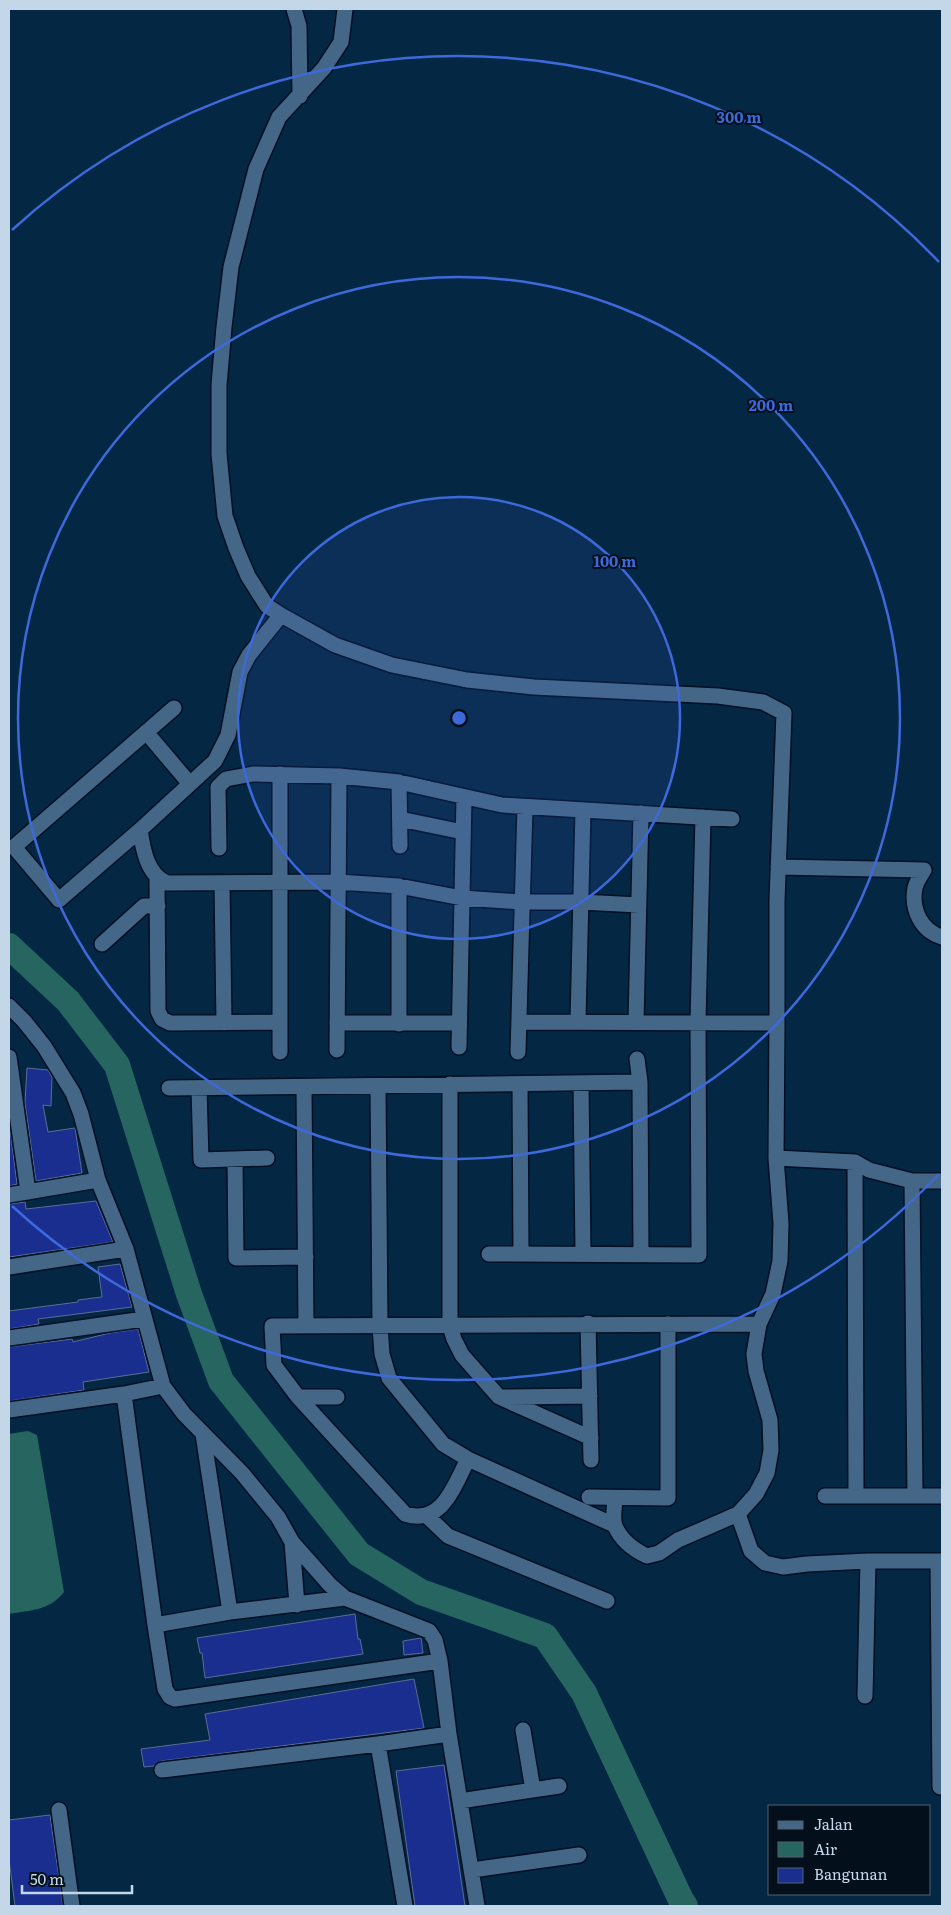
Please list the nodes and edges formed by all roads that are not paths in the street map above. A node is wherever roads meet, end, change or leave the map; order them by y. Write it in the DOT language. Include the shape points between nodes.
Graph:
graph roads {
  1 [pos="294,9"];
  2 [pos="345,9"];
  3 [pos="300,96"];
  4 [pos="281,615"];
  5 [pos="174,708"];
  6 [pos="146,732"];
  7 [pos="280,774"];
  8 [pos="339,776"];
  9 [pos="399,782"];
  10 [pos="190,784"];
  11 [pos="464,797"];
  12 [pos="525,807"];
  13 [pos="583,810"];
  14 [pos="641,813"];
  15 [pos="703,817"];
  16 [pos="400,819"];
  17 [pos="732,819"];
  18 [pos="140,830"];
  19 [pos="463,832"];
  20 [pos="400,846"];
  21 [pos="219,848"];
  22 [pos="778,867"];
  23 [pos="157,879"];
  24 [pos="338,882"];
  25 [pos="222,883"];
  26 [pos="280,884"];
  27 [pos="399,886"];
  28 [pos="462,898"];
  29 [pos="522,902"];
  30 [pos="581,902"];
  31 [pos="638,905"];
  32 [pos="158,906"];
  33 [pos="942,937"];
  34 [pos="102,944"];
  35 [pos="9,1006"];
  36 [pos="578,1021"];
  37 [pos="636,1021"];
  38 [pos="698,1021"];
  39 [pos="280,1022"];
  40 [pos="459,1022"];
  41 [pos="519,1022"];
  42 [pos="337,1023"];
  43 [pos="777,1023"];
  44 [pos="224,1024"];
  45 [pos="399,1024"];
  46 [pos="459,1047"];
  47 [pos="338,1050"];
  48 [pos="280,1052"];
  49 [pos="518,1052"];
  50 [pos="9,1057"];
  51 [pos="637,1059"];
  52 [pos="640,1082"];
  53 [pos="582,1083"];
  54 [pos="450,1084"];
  55 [pos="520,1084"];
  56 [pos="378,1086"];
  57 [pos="304,1087"];
  58 [pos="169,1088"];
  59 [pos="199,1088"];
  60 [pos="267,1158"];
  61 [pos="776,1158"];
  62 [pos="235,1159"];
  63 [pos="855,1162"];
  64 [pos="98,1180"];
  65 [pos="942,1181"];
  66 [pos="912,1182"];
  67 [pos="28,1192"];
  68 [pos="9,1195"];
  69 [pos="126,1249"];
  70 [pos="489,1254"];
  71 [pos="521,1254"];
  72 [pos="583,1254"];
  73 [pos="641,1254"];
  74 [pos="306,1257"];
  75 [pos="9,1267"];
  76 [pos="144,1320"];
  77 [pos="588,1323"];
  78 [pos="668,1324"];
  79 [pos="759,1324"];
  80 [pos="306,1326"];
  81 [pos="380,1326"];
  82 [pos="450,1326"];
  83 [pos="9,1338"];
  84 [pos="163,1386"];
  85 [pos="124,1394"];
  86 [pos="590,1396"];
  87 [pos="298,1397"];
  88 [pos="337,1397"];
  89 [pos="499,1397"];
  90 [pos="9,1410"];
  91 [pos="203,1434"];
  92 [pos="591,1438"];
  93 [pos="468,1459"];
  94 [pos="591,1460"];
  95 [pos="825,1496"];
  96 [pos="856,1496"];
  97 [pos="915,1496"];
  98 [pos="942,1496"];
  99 [pos="589,1498"];
  100 [pos="615,1498"];
  101 [pos="738,1514"];
  102 [pos="427,1516"];
  103 [pos="614,1525"];
  104 [pos="292,1542"];
  105 [pos="868,1561"];
  106 [pos="940,1561"];
  107 [pos="345,1598"];
  108 [pos="607,1601"];
  109 [pos="296,1605"];
  110 [pos="230,1612"];
  111 [pos="155,1625"];
  112 [pos="440,1661"];
  113 [pos="865,1696"];
  114 [pos="523,1730"];
  115 [pos="449,1734"];
  116 [pos="378,1744"];
  117 [pos="162,1770"];
  118 [pos="558,1786"];
  119 [pos="940,1787"];
  120 [pos="533,1790"];
  121 [pos="460,1801"];
  122 [pos="59,1810"];
  123 [pos="579,1855"];
  124 [pos="472,1870"];
  125 [pos="72,1906"];
  126 [pos="405,1906"];
  127 [pos="477,1906"];
  1 -- 3 [label="street" via="299,26"];
  2 -- 3 [label="street" via="341,42"];
  3 -- 4 [label="street" via="279,117 256,170 231,267 219,385 219,454 226,516 248,576 267,606"];
  4 -- 10 [label="street" via="249,655 240,672 228,735 215,761"];
  4 -- 22 [label="street" via="335,645 392,665 467,680 534,687 718,696 763,702 784,713"];
  5 -- 6 [label="street"];
  6 -- 10 [label="street"];
  6 -- 18 [label="street" via="14,847 59,900"];
  7 -- 8 [label="street"];
  7 -- 21 [label="street" via="226,779 218,787"];
  7 -- 26 [label="street"];
  8 -- 9 [label="street"];
  8 -- 24 [label="street"];
  9 -- 11 [label="street"];
  9 -- 16 [label="street"];
  10 -- 18 [label="street"];
  11 -- 12 [label="street"];
  11 -- 19 [label="street"];
  12 -- 13 [label="street"];
  12 -- 29 [label="street"];
  13 -- 14 [label="street"];
  13 -- 30 [label="street"];
  14 -- 15 [label="street"];
  14 -- 31 [label="street"];
  15 -- 17 [label="street"];
  15 -- 38 [label="street"];
  16 -- 19 [label="street"];
  16 -- 20 [label="street"];
  18 -- 23 [label="street" via="151,871"];
  19 -- 28 [label="street"];
  22 -- 33 [label="street" via="924,870 915,887 914,906 920,923 934,935"];
  22 -- 43 [label="street"];
  23 -- 25 [label="street"];
  23 -- 32 [label="street"];
  24 -- 26 [label="street"];
  24 -- 27 [label="street"];
  24 -- 42 [label="street"];
  25 -- 26 [label="street"];
  25 -- 44 [label="street"];
  26 -- 39 [label="street"];
  27 -- 28 [label="street"];
  27 -- 45 [label="street"];
  28 -- 29 [label="street"];
  28 -- 40 [label="street"];
  29 -- 30 [label="street"];
  29 -- 41 [label="street"];
  30 -- 31 [label="street"];
  30 -- 36 [label="street"];
  31 -- 37 [label="street"];
  32 -- 34 [label="street" via="144,906"];
  32 -- 44 [label="street" via="158,1011 162,1019 170,1023"];
  35 -- 64 [label="street" via="44,1046 73,1092 82,1114"];
  36 -- 37 [label="street"];
  36 -- 41 [label="street"];
  37 -- 38 [label="street"];
  38 -- 43 [label="street"];
  38 -- 73 [label="street" via="699,1255"];
  39 -- 44 [label="street"];
  39 -- 48 [label="street"];
  40 -- 45 [label="street"];
  40 -- 46 [label="street"];
  41 -- 49 [label="street"];
  42 -- 45 [label="street"];
  42 -- 47 [label="street"];
  43 -- 61 [label="street"];
  50 -- 67 [label="street"];
  51 -- 52 [label="street"];
  52 -- 53 [label="street"];
  52 -- 73 [label="street"];
  53 -- 55 [label="street"];
  53 -- 72 [label="street"];
  54 -- 55 [label="street"];
  54 -- 56 [label="street"];
  54 -- 82 [label="street"];
  55 -- 71 [label="street"];
  56 -- 57 [label="street"];
  56 -- 81 [label="street"];
  57 -- 59 [label="street"];
  57 -- 74 [label="street"];
  58 -- 59 [label="street"];
  59 -- 62 [label="street" via="201,1160"];
  60 -- 62 [label="street"];
  61 -- 63 [label="street"];
  61 -- 79 [label="street" via="780,1261 773,1294"];
  62 -- 74 [label="street" via="236,1258"];
  63 -- 66 [label="street" via="869,1170"];
  63 -- 96 [label="street"];
  64 -- 67 [label="street"];
  64 -- 69 [label="street"];
  65 -- 66 [label="street"];
  66 -- 97 [label="street"];
  67 -- 68 [label="street"];
  69 -- 75 [label="street"];
  69 -- 76 [label="street"];
  70 -- 71 [label="street"];
  71 -- 72 [label="street"];
  72 -- 73 [label="street"];
  74 -- 80 [label="street"];
  76 -- 83 [label="street"];
  76 -- 84 [label="street"];
  77 -- 78 [label="street"];
  77 -- 82 [label="street"];
  77 -- 86 [label="street"];
  78 -- 79 [label="street"];
  78 -- 100 [label="street" via="668,1498"];
  79 -- 101 [label="street" via="754,1354 770,1420 771,1450 767,1473 756,1494"];
  80 -- 81 [label="street"];
  80 -- 87 [label="street" via="272,1326 274,1365"];
  81 -- 82 [label="street"];
  81 -- 93 [label="street" via="382,1354 389,1378 443,1444"];
  82 -- 89 [label="street" via="462,1355"];
  84 -- 85 [label="street"];
  84 -- 91 [label="street"];
  85 -- 90 [label="street"];
  85 -- 111 [label="street"];
  86 -- 89 [label="street"];
  86 -- 92 [label="street"];
  87 -- 88 [label="street"];
  87 -- 102 [label="street" via="405,1514"];
  89 -- 92 [label="street"];
  91 -- 104 [label="street" via="242,1473 278,1517"];
  91 -- 110 [label="street"];
  92 -- 94 [label="street"];
  93 -- 102 [label="street" via="448,1498"];
  93 -- 103 [label="street"];
  95 -- 96 [label="street"];
  96 -- 97 [label="street"];
  97 -- 98 [label="street"];
  99 -- 100 [label="street"];
  100 -- 103 [label="street"];
  101 -- 103 [label="street" via="678,1540 659,1553 646,1556 624,1540"];
  101 -- 105 [label="street" via="751,1551 765,1562 783,1567"];
  102 -- 108 [label="street" via="448,1536"];
  104 -- 107 [label="street"];
  104 -- 109 [label="street"];
  105 -- 106 [label="street"];
  105 -- 113 [label="street"];
  106 -- 119 [label="street"];
  107 -- 109 [label="street"];
  107 -- 112 [label="street" via="429,1631 435,1640"];
  109 -- 110 [label="street"];
  110 -- 111 [label="street"];
  111 -- 112 [label="street" via="165,1689 175,1699"];
  112 -- 115 [label="street"];
  114 -- 120 [label="street"];
  115 -- 116 [label="street"];
  115 -- 121 [label="street"];
  116 -- 117 [label="street"];
  116 -- 126 [label="street"];
  118 -- 120 [label="street"];
  120 -- 121 [label="street"];
  121 -- 124 [label="street"];
  122 -- 125 [label="street"];
  123 -- 124 [label="street"];
  124 -- 127 [label="street"];
}
